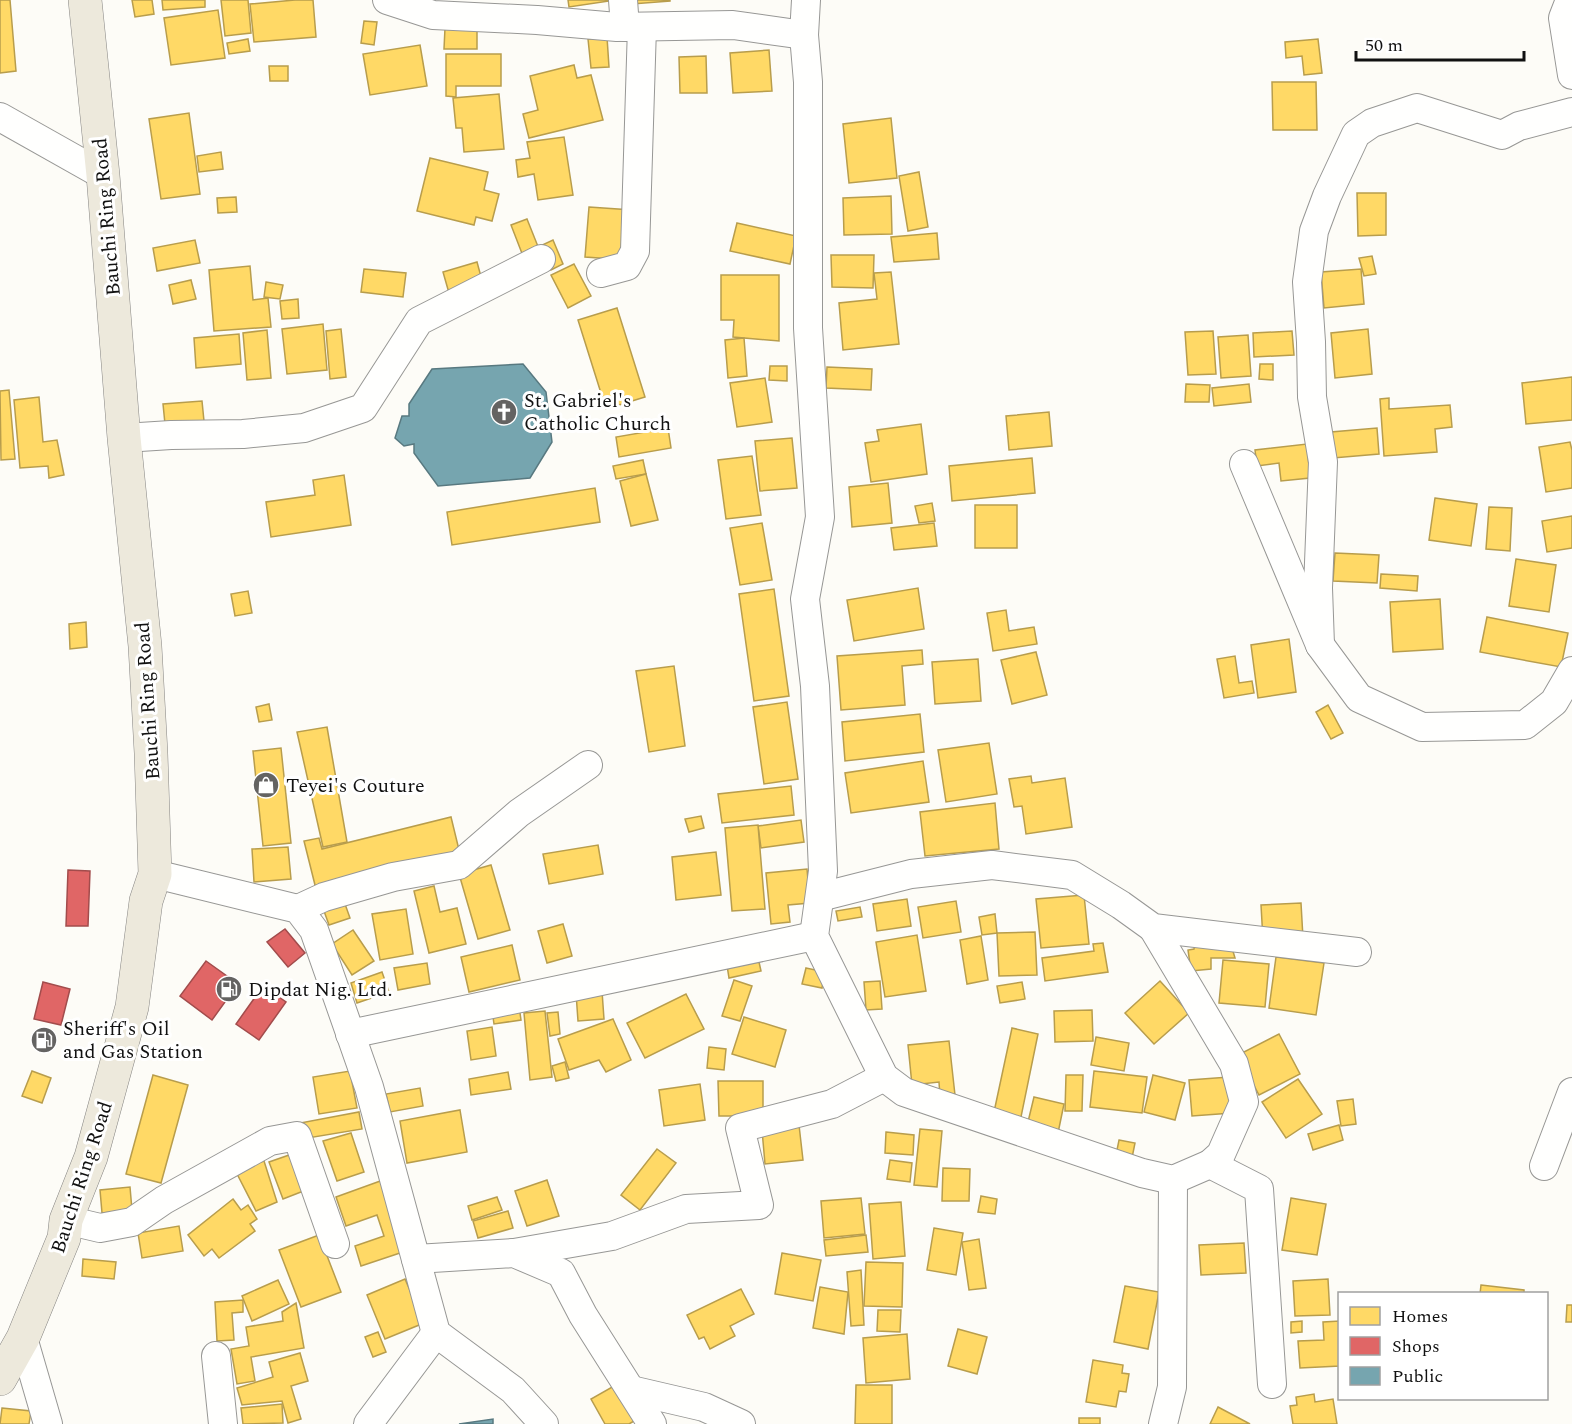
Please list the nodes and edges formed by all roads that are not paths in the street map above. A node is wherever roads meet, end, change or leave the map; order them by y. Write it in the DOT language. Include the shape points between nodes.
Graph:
graph roads {
  1 [pos="85,0"];
  2 [pos="387,0"];
  3 [pos="806,0"];
  4 [pos="1570,0"];
  5 [pos="461,8"];
  6 [pos="630,18"];
  7 [pos="804,35"];
  8 [pos="1569,42"];
  9 [pos="1572,75"];
  10 [pos="1572,112"];
  11 [pos="0,117"];
  12 [pos="103,175"];
  13 [pos="541,259"];
  14 [pos="601,273"];
  15 [pos="124,438"];
  16 [pos="1244,464"];
  17 [pos="1320,645"];
  18 [pos="1572,670"];
  19 [pos="588,765"];
  20 [pos="155,874"];
  21 [pos="820,897"];
  22 [pos="298,909"];
  23 [pos="1153,928"];
  24 [pos="814,936"];
  25 [pos="1357,952"];
  26 [pos="350,1034"];
  27 [pos="884,1077"];
  28 [pos="1572,1092"];
  29 [pos="1210,1164"];
  30 [pos="1544,1166"];
  31 [pos="1173,1180"];
  32 [pos="66,1220"];
  33 [pos="335,1244"];
  34 [pos="514,1253"];
  35 [pos="416,1259"];
  36 [pos="436,1333"];
  37 [pos="23,1338"];
  38 [pos="216,1356"];
  39 [pos="0,1379"];
  40 [pos="1272,1384"];
  41 [pos="631,1390"];
  42 [pos="48,1424"];
  43 [pos="223,1424"];
  44 [pos="368,1424"];
  45 [pos="544,1424"];
  46 [pos="652,1424"];
  47 [pos="741,1424"];
  48 [pos="1163,1424"];
  1 -- 12 [label="main road, Bauchi Ring Road"];
  2 -- 5 [label="street" via="433,15"];
  3 -- 7 [label="street"];
  4 -- 8 [label="street" via="1563,18"];
  5 -- 6 [label="street" via="537,20"];
  6 -- 7 [label="street" via="733,25"];
  6 -- 14 [label="street" via="635,251 627,267"];
  7 -- 21 [label="street" via="808,82 807,328 820,517 805,598 815,686 823,871"];
  8 -- 9 [label="street"];
  10 -- 17 [label="street" via="1519,126 1502,135 1417,108 1372,123 1356,135 1337,175 1314,231 1307,282 1312,397 1323,462"];
  11 -- 12 [label="street"];
  12 -- 15 [label="main road, Bauchi Ring Road"];
  13 -- 15 [label="street" via="419,321 363,408 304,428"];
  15 -- 20 [label="main road, Bauchi Ring Road" via="145,646"];
  16 -- 17 [label="street"];
  17 -- 18 [label="street" via="1359,698 1422,727 1525,725 1554,702"];
  19 -- 22 [label="street" via="519,813 459,865 393,877 324,897"];
  20 -- 22 [label="street"];
  20 -- 32 [label="main road, Bauchi Ring Road" via="146,901 132,1007 91,1157"];
  21 -- 23 [label="street" via="911,874 992,865 1072,875"];
  21 -- 24 [label="street"];
  22 -- 26 [label="street" via="314,930"];
  23 -- 25 [label="street"];
  23 -- 29 [label="street" via="1234,1064 1244,1102 1221,1154"];
  24 -- 26 [label="street"];
  24 -- 27 [label="street"];
  26 -- 35 [label="street" via="369,1087"];
  27 -- 31 [label="street" via="904,1092 1065,1148"];
  27 -- 34 [label="street" via="832,1104 740,1128 759,1205 686,1209 612,1236"];
  28 -- 30 [label="street"];
  29 -- 31 [label="street"];
  29 -- 40 [label="street" via="1259,1189"];
  31 -- 48 [label="street" via="1172,1387"];
  32 -- 33 [label="street" via="100,1228 132,1222 270,1141 297,1136"];
  32 -- 37 [label="main road, Bauchi Ring Road" via="64,1238"];
  34 -- 35 [label="street"];
  34 -- 41 [label="street" via="561,1273"];
  35 -- 36 [label="street"];
  36 -- 44 [label="street"];
  36 -- 45 [label="street" via="513,1390"];
  37 -- 39 [label="main road, Bauchi Ring Road"];
  37 -- 42 [label="street"];
  38 -- 43 [label="street"];
  41 -- 46 [label="street"];
  41 -- 47 [label="street" via="704,1407"];
}
